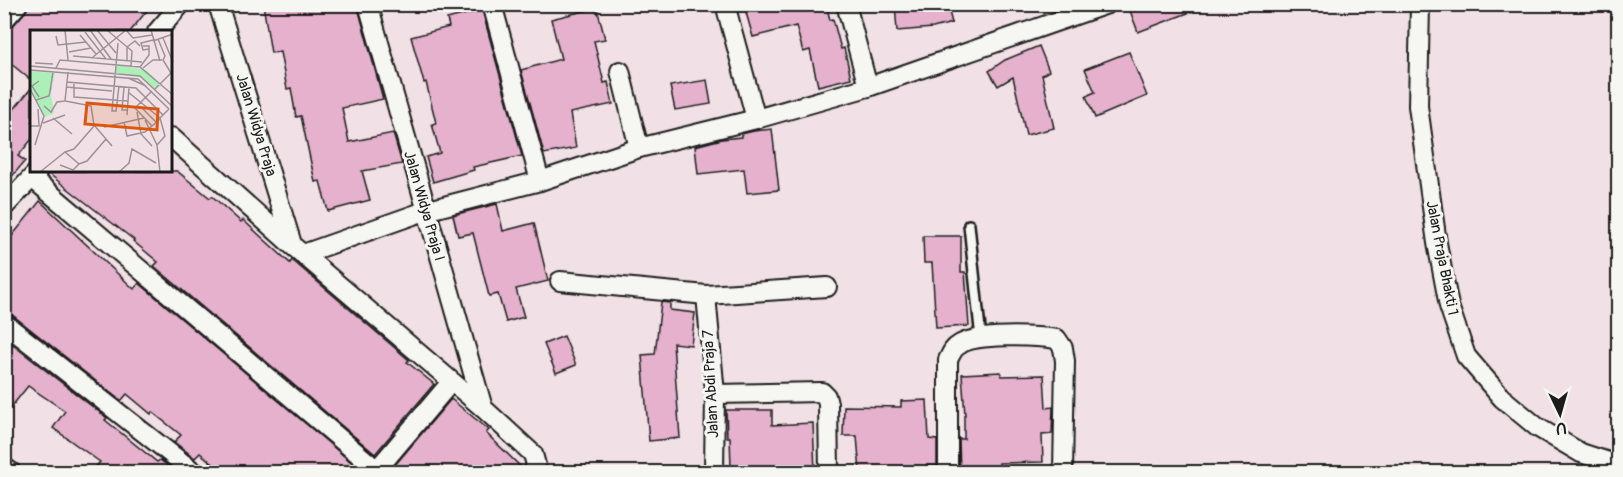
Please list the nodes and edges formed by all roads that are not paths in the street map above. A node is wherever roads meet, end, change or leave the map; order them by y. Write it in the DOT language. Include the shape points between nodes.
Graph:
graph roads {
  1 [pos="18,4"];
  2 [pos="182,4"];
  3 [pos="219,4"];
  4 [pos="368,4"];
  5 [pos="492,4"];
  6 [pos="725,4"];
  7 [pos="846,4"];
  8 [pos="1107,4"];
  9 [pos="1420,4"];
  10 [pos="4,20"];
  11 [pos="159,30"];
  12 [pos="620,71"];
  13 [pos="868,87"];
  14 [pos="756,119"];
  15 [pos="172,138"];
  16 [pos="639,148"];
  17 [pos="35,175"];
  18 [pos="540,181"];
  19 [pos="4,207"];
  20 [pos="425,211"];
  21 [pos="969,225"];
  22 [pos="298,250"];
  23 [pos="560,281"];
  24 [pos="827,287"];
  25 [pos="706,296"];
  26 [pos="4,323"];
  27 [pos="981,339"];
  28 [pos="451,382"];
  29 [pos="715,394"];
  30 [pos="483,408"];
  31 [pos="1618,465"];
  32 [pos="4,467"];
  33 [pos="376,471"];
  34 [pos="11,472"];
  35 [pos="194,472"];
  36 [pos="533,472"];
  37 [pos="714,472"];
  38 [pos="829,472"];
  39 [pos="948,472"];
  40 [pos="1063,472"];
  1 -- 10 [label="street"];
  2 -- 11 [label="street"];
  3 -- 22 [label="street, Jalan Widya Praja"];
  4 -- 20 [label="street, Jalan Widya Praja I"];
  5 -- 18 [label="street"];
  6 -- 14 [label="street"];
  7 -- 13 [label="street"];
  8 -- 13 [label="street"];
  9 -- 31 [label="street, Jalan Praja Bhakti 1" via="1418,106 1449,306 1466,356 1502,398 1537,427 1581,453"];
  12 -- 16 [label="street"];
  13 -- 14 [label="street"];
  14 -- 16 [label="street"];
  15 -- 22 [label="street"];
  16 -- 18 [label="street"];
  17 -- 19 [label="street"];
  17 -- 33 [label="street"];
  18 -- 20 [label="street"];
  20 -- 22 [label="street"];
  20 -- 30 [label="street, Jalan Widya Praja I"];
  21 -- 27 [label="lane"];
  22 -- 28 [label="street"];
  23 -- 25 [label="street"];
  24 -- 25 [label="street"];
  25 -- 29 [label="street, Jalan Abdi Praja 7"];
  26 -- 35 [label="street"];
  27 -- 39 [label="street" via="960,344 948,360"];
  27 -- 40 [label="street" via="1034,336 1057,339 1063,348"];
  28 -- 30 [label="street"];
  28 -- 33 [label="street"];
  29 -- 37 [label="street, Jalan Abdi Praja 7"];
  29 -- 38 [label="street" via="822,392 828,404"];
  30 -- 36 [label="street" via="533,454"];
  32 -- 34 [label="street"];
}
